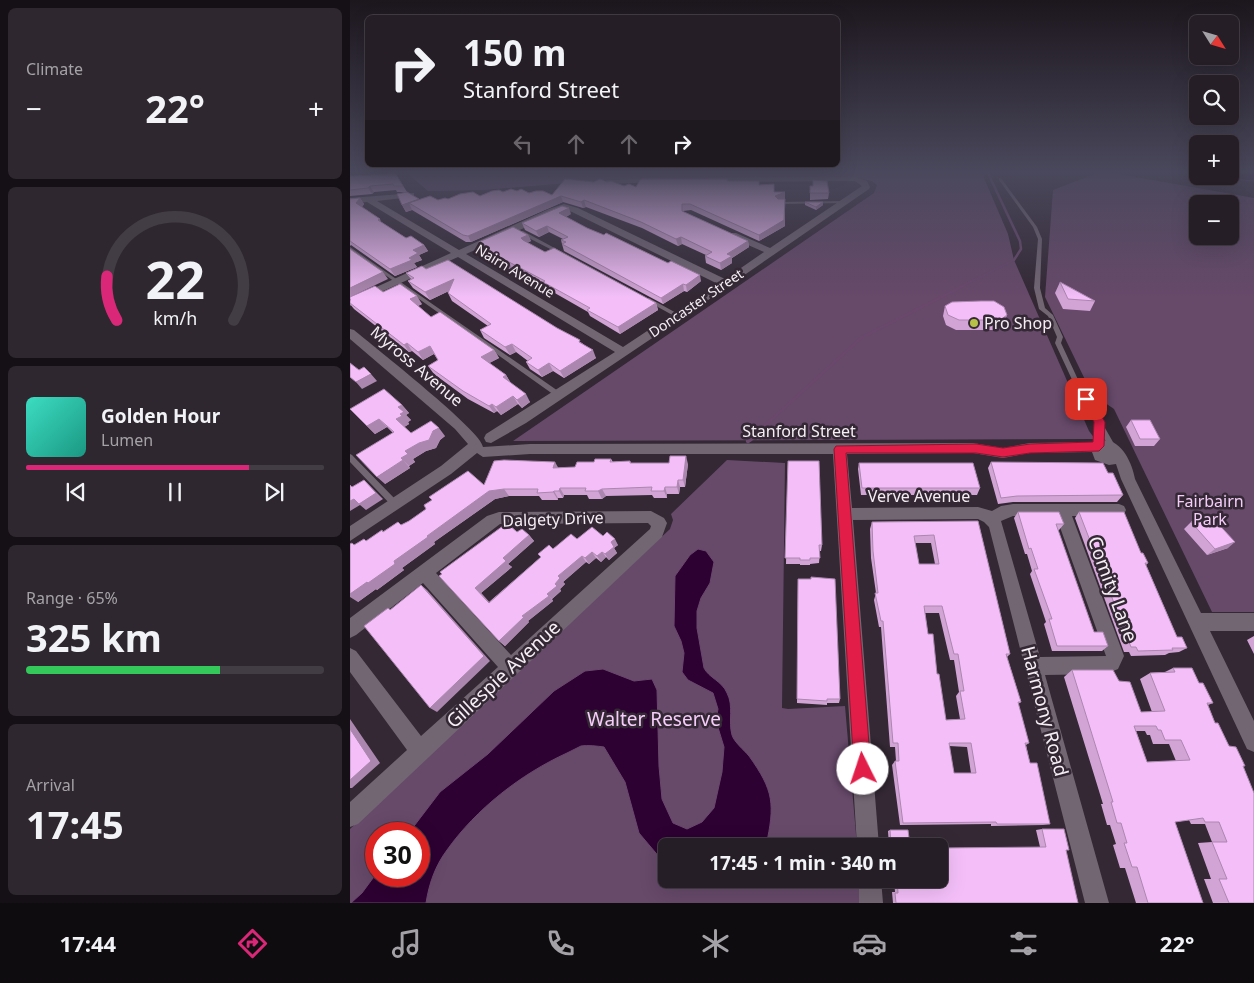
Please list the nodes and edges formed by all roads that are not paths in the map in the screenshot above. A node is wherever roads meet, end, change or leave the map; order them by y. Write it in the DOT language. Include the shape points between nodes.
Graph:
graph roads {
  1 [pos="392,213"];
  2 [pos="548,213"];
  3 [pos="581,213"];
  4 [pos="828,213"];
  5 [pos="1025,213"];
  6 [pos="514,228"];
  7 [pos="722,230"];
  8 [pos="350,248"];
  9 [pos="771,252"];
  10 [pos="459,253"];
  11 [pos="568,257"];
  12 [pos="397,281"];
  13 [pos="725,283"];
  14 [pos="645,298"];
  15 [pos="350,303"];
  16 [pos="678,316"];
  17 [pos="350,333"];
  18 [pos="623,352"];
  19 [pos="559,395"];
  20 [pos="1099,422"];
  21 [pos="485,444"];
  22 [pos="840,449"];
  23 [pos="1106,452"];
  24 [pos="350,457"];
  25 [pos="395,504"];
  26 [pos="1120,510"];
  27 [pos="1062,511"];
  28 [pos="845,514"];
  29 [pos="992,519"];
  30 [pos="657,532"];
  31 [pos="350,534"];
  32 [pos="424,572"];
  33 [pos="1196,622"];
  34 [pos="1254,622"];
  35 [pos="350,628"];
  36 [pos="350,657"];
  37 [pos="1032,666"];
  38 [pos="510,667"];
  39 [pos="1254,742"];
  40 [pos="420,751"];
  41 [pos="350,816"];
  42 [pos="867,838"];
  43 [pos="870,888"];
  44 [pos="871,903"];
  45 [pos="1097,903"];
  1 -- 10 [label="street, Nairn Avenue"];
  2 -- 6 [label="street"];
  3 -- 13 [label="street"];
  4 -- 9 [label="street, Doncaster Street"];
  5 -- 20 [label="lane" via="1040,240 1037,288 1042,309 1051,318 1060,338 1058,344"];
  6 -- 10 [label="street"];
  6 -- 11 [label="lane"];
  7 -- 9 [label="street"];
  8 -- 12 [label="lane"];
  9 -- 13 [label="street, Doncaster Street"];
  10 -- 12 [label="street"];
  10 -- 18 [label="street, Nairn Avenue"];
  12 -- 15 [label="street"];
  12 -- 19 [label="lane"];
  13 -- 16 [label="street, Doncaster Street"];
  14 -- 16 [label="lane"];
  16 -- 18 [label="street, Doncaster Street"];
  17 -- 21 [label="street, Myross Avenue"];
  18 -- 19 [label="street, Doncaster Street"];
  19 -- 21 [label="street, Doncaster Street"];
  20 -- 23 [label="lane"];
  20 -- 23 [label="lane"];
  21 -- 22 [label="street, Stanford Street" via="503,452 530,449"];
  21 -- 25 [label="street, Doncaster Street"];
  22 -- 23 [label="street, Stanford Street" via="976,448 1003,452 1068,448"];
  22 -- 28 [label="street"];
  23 -- 33 [label="street" via="1128,479"];
  24 -- 25 [label="lane"];
  25 -- 31 [label="street, Doncaster Street"];
  26 -- 27 [label="street"];
  27 -- 29 [label="street" via="1013,510"];
  27 -- 37 [label="street, Comity Lane" via="1114,660 1106,664"];
  28 -- 29 [label="street, Verve Avenue" via="978,513"];
  28 -- 42 [label="street"];
  29 -- 37 [label="street, Harmony Road"];
  30 -- 32 [label="street, Dalgety Drive" via="659,523 651,517 499,518"];
  30 -- 38 [label="street, Gillespie Avenue"];
  32 -- 35 [label="street, Dalgety Drive"];
  32 -- 38 [label="street"];
  33 -- 34 [label="street"];
  33 -- 39 [label="street"];
  36 -- 40 [label="street"];
  37 -- 45 [label="street, Harmony Road"];
  38 -- 40 [label="street, Gillespie Avenue"];
  40 -- 41 [label="street, Gillespie Avenue"];
  43 -- 44 [label="street"];
}
